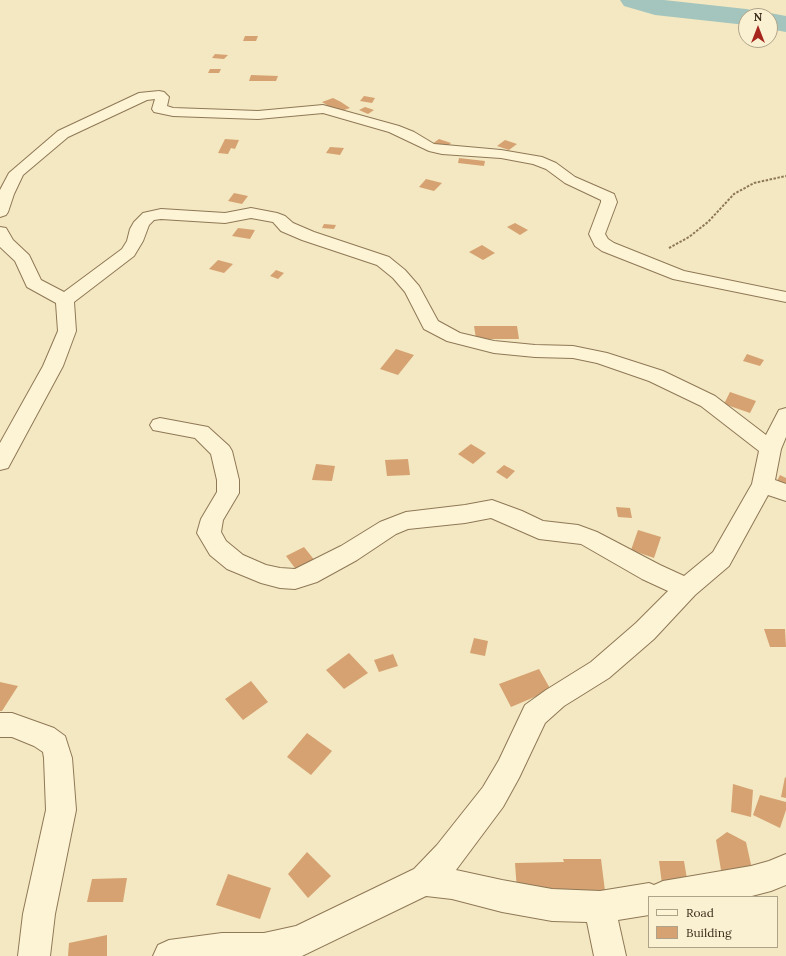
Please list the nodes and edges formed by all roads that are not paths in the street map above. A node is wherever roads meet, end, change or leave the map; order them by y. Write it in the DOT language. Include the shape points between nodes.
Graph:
graph roads {
  1 [pos="0,212"];
  2 [pos="0,232"];
  3 [pos="786,297"];
  4 [pos="64,300"];
  5 [pos="786,415"];
  6 [pos="160,425"];
  7 [pos="770,450"];
  8 [pos="0,462"];
  9 [pos="774,488"];
  10 [pos="686,588"];
  11 [pos="0,725"];
  12 [pos="786,869"];
  13 [pos="425,880"];
  14 [pos="668,896"];
  15 [pos="648,900"];
  16 [pos="600,907"];
  17 [pos="34,956"];
  18 [pos="169,956"];
  19 [pos="610,956"];
  1 -- 3 [label="street" via="17,173 63,134 144,96 159,95 162,97 159,109 173,112 258,115 323,109 394,129 429,147 537,160 551,166 570,180 608,196 609,202 597,234 601,242 608,247 666,271"];
  2 -- 4 [label="street" via="6,243 23,259 33,283"];
  4 -- 7 [label="street" via="128,252 142,222 149,216 161,214 225,218 251,213 271,216 308,236 383,261 413,290 431,325 454,337 494,346 573,352 656,376 708,401"];
  4 -- 8 [label="street" via="67,331 53,366"];
  5 -- 7 [label="street"];
  6 -- 10 [label="street" via="201,432 221,451 228,480 228,493 212,519 209,533 218,548 235,562 261,573 295,579 308,575 388,528 406,521 492,509 514,517 532,528 578,534 589,538"];
  7 -- 9 [label="street"];
  9 -- 10 [label="street" via="721,559"];
  10 -- 13 [label="street" via="645,631 600,670 554,698 535,714 509,770 493,797 448,856"];
  11 -- 17 [label="street" via="12,725 44,736 56,745 58,758 60,810 39,914"];
  12 -- 14 [label="street" via="751,881"];
  13 -- 16 [label="street" via="552,905"];
  13 -- 18 [label="street" via="299,941 264,949 222,949"];
  15 -- 16 [label="street"];
  16 -- 19 [label="street"];
}
